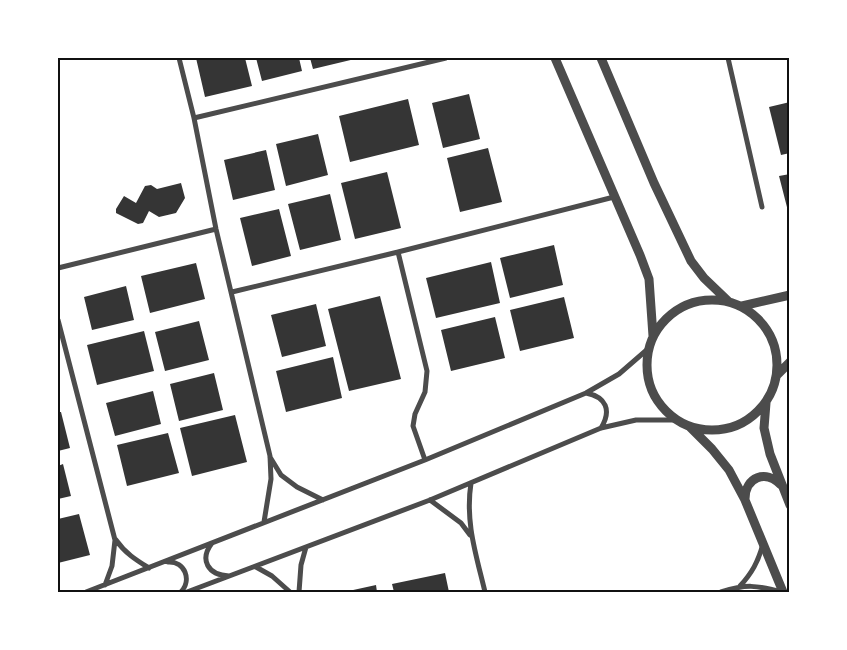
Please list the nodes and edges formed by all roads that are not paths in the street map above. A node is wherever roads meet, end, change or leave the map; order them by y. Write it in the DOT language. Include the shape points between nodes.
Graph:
graph roads {
  1 [pos="179,58"];
  2 [pos="446,58"];
  3 [pos="555,58"];
  4 [pos="600,58"];
  5 [pos="728,58"];
  6 [pos="194,118"];
  7 [pos="614,196"];
  8 [pos="762,207"];
  9 [pos="216,229"];
  10 [pos="398,252"];
  11 [pos="58,268"];
  12 [pos="232,292"];
  13 [pos="790,295"];
  14 [pos="728,301"];
  15 [pos="742,306"];
  16 [pos="58,320"];
  17 [pos="653,336"];
  18 [pos="648,348"];
  19 [pos="790,362"];
  20 [pos="778,375"];
  21 [pos="586,393"];
  22 [pos="766,403"];
  23 [pos="677,420"];
  24 [pos="690,427"];
  25 [pos="601,428"];
  26 [pos="270,456"];
  27 [pos="424,460"];
  28 [pos="471,482"];
  29 [pos="782,485"];
  30 [pos="323,500"];
  31 [pos="430,500"];
  32 [pos="745,500"];
  33 [pos="790,505"];
  34 [pos="264,522"];
  35 [pos="471,538"];
  36 [pos="115,540"];
  37 [pos="212,543"];
  38 [pos="763,544"];
  39 [pos="306,547"];
  40 [pos="162,563"];
  41 [pos="256,566"];
  42 [pos="150,568"];
  43 [pos="231,576"];
  44 [pos="105,585"];
  45 [pos="740,586"];
  46 [pos="86,592"];
  47 [pos="181,592"];
  48 [pos="187,592"];
  49 [pos="290,592"];
  50 [pos="299,592"];
  51 [pos="485,592"];
  52 [pos="721,592"];
  53 [pos="782,592"];
  1 -- 6 [label="street"];
  2 -- 6 [label="street"];
  3 -- 7 [label="street"];
  4 -- 14 [label="street" via="684,248 704,278"];
  5 -- 8 [label="street"];
  6 -- 9 [label="street"];
  7 -- 10 [label="street"];
  7 -- 17 [label="street" via="648,280"];
  9 -- 11 [label="street"];
  9 -- 12 [label="street"];
  10 -- 12 [label="street"];
  10 -- 27 [label="street" via="427,371 425,392 413,426"];
  12 -- 26 [label="street"];
  13 -- 15 [label="street"];
  14 -- 15 [label="street"];
  14 -- 17 [label="street" via="706,300 684,306 666,318"];
  15 -- 20 [label="street" via="756,316 774,342"];
  16 -- 36 [label="street"];
  17 -- 18 [label="street"];
  18 -- 21 [label="street" via="619,374"];
  18 -- 23 [label="street" via="648,380 654,396"];
  19 -- 20 [label="street"];
  20 -- 22 [label="street"];
  21 -- 25 [label="street" via="596,395 607,410"];
  21 -- 27 [label="street"];
  22 -- 24 [label="street" via="749,420 728,429"];
  22 -- 29 [label="street" via="764,428"];
  23 -- 24 [label="street"];
  23 -- 25 [label="street" via="636,420"];
  24 -- 32 [label="street" via="729,470"];
  25 -- 28 [label="street"];
  26 -- 30 [label="street" via="281,475"];
  26 -- 34 [label="street" via="271,479"];
  27 -- 30 [label="street"];
  28 -- 31 [label="street"];
  28 -- 35 [label="street"];
  29 -- 32 [label="street" via="769,476 761,476 748,485"];
  29 -- 33 [label="street"];
  30 -- 34 [label="street"];
  31 -- 35 [label="street" via="461,523"];
  31 -- 39 [label="street"];
  32 -- 38 [label="street"];
  34 -- 37 [label="street"];
  35 -- 51 [label="street"];
  36 -- 42 [label="street" via="123,550"];
  36 -- 44 [label="street" via="112,566"];
  37 -- 40 [label="street"];
  37 -- 43 [label="street" via="205,558 208,566 214,573"];
  38 -- 45 [label="street" via="757,564"];
  38 -- 53 [label="street"];
  39 -- 41 [label="street"];
  39 -- 50 [label="street"];
  40 -- 42 [label="street"];
  40 -- 47 [label="street" via="180,565 186,572 187,582"];
  41 -- 43 [label="street"];
  41 -- 49 [label="street"];
  42 -- 44 [label="street"];
  43 -- 48 [label="street"];
  44 -- 46 [label="street"];
  45 -- 52 [label="street"];
  45 -- 53 [label="street"];
}
